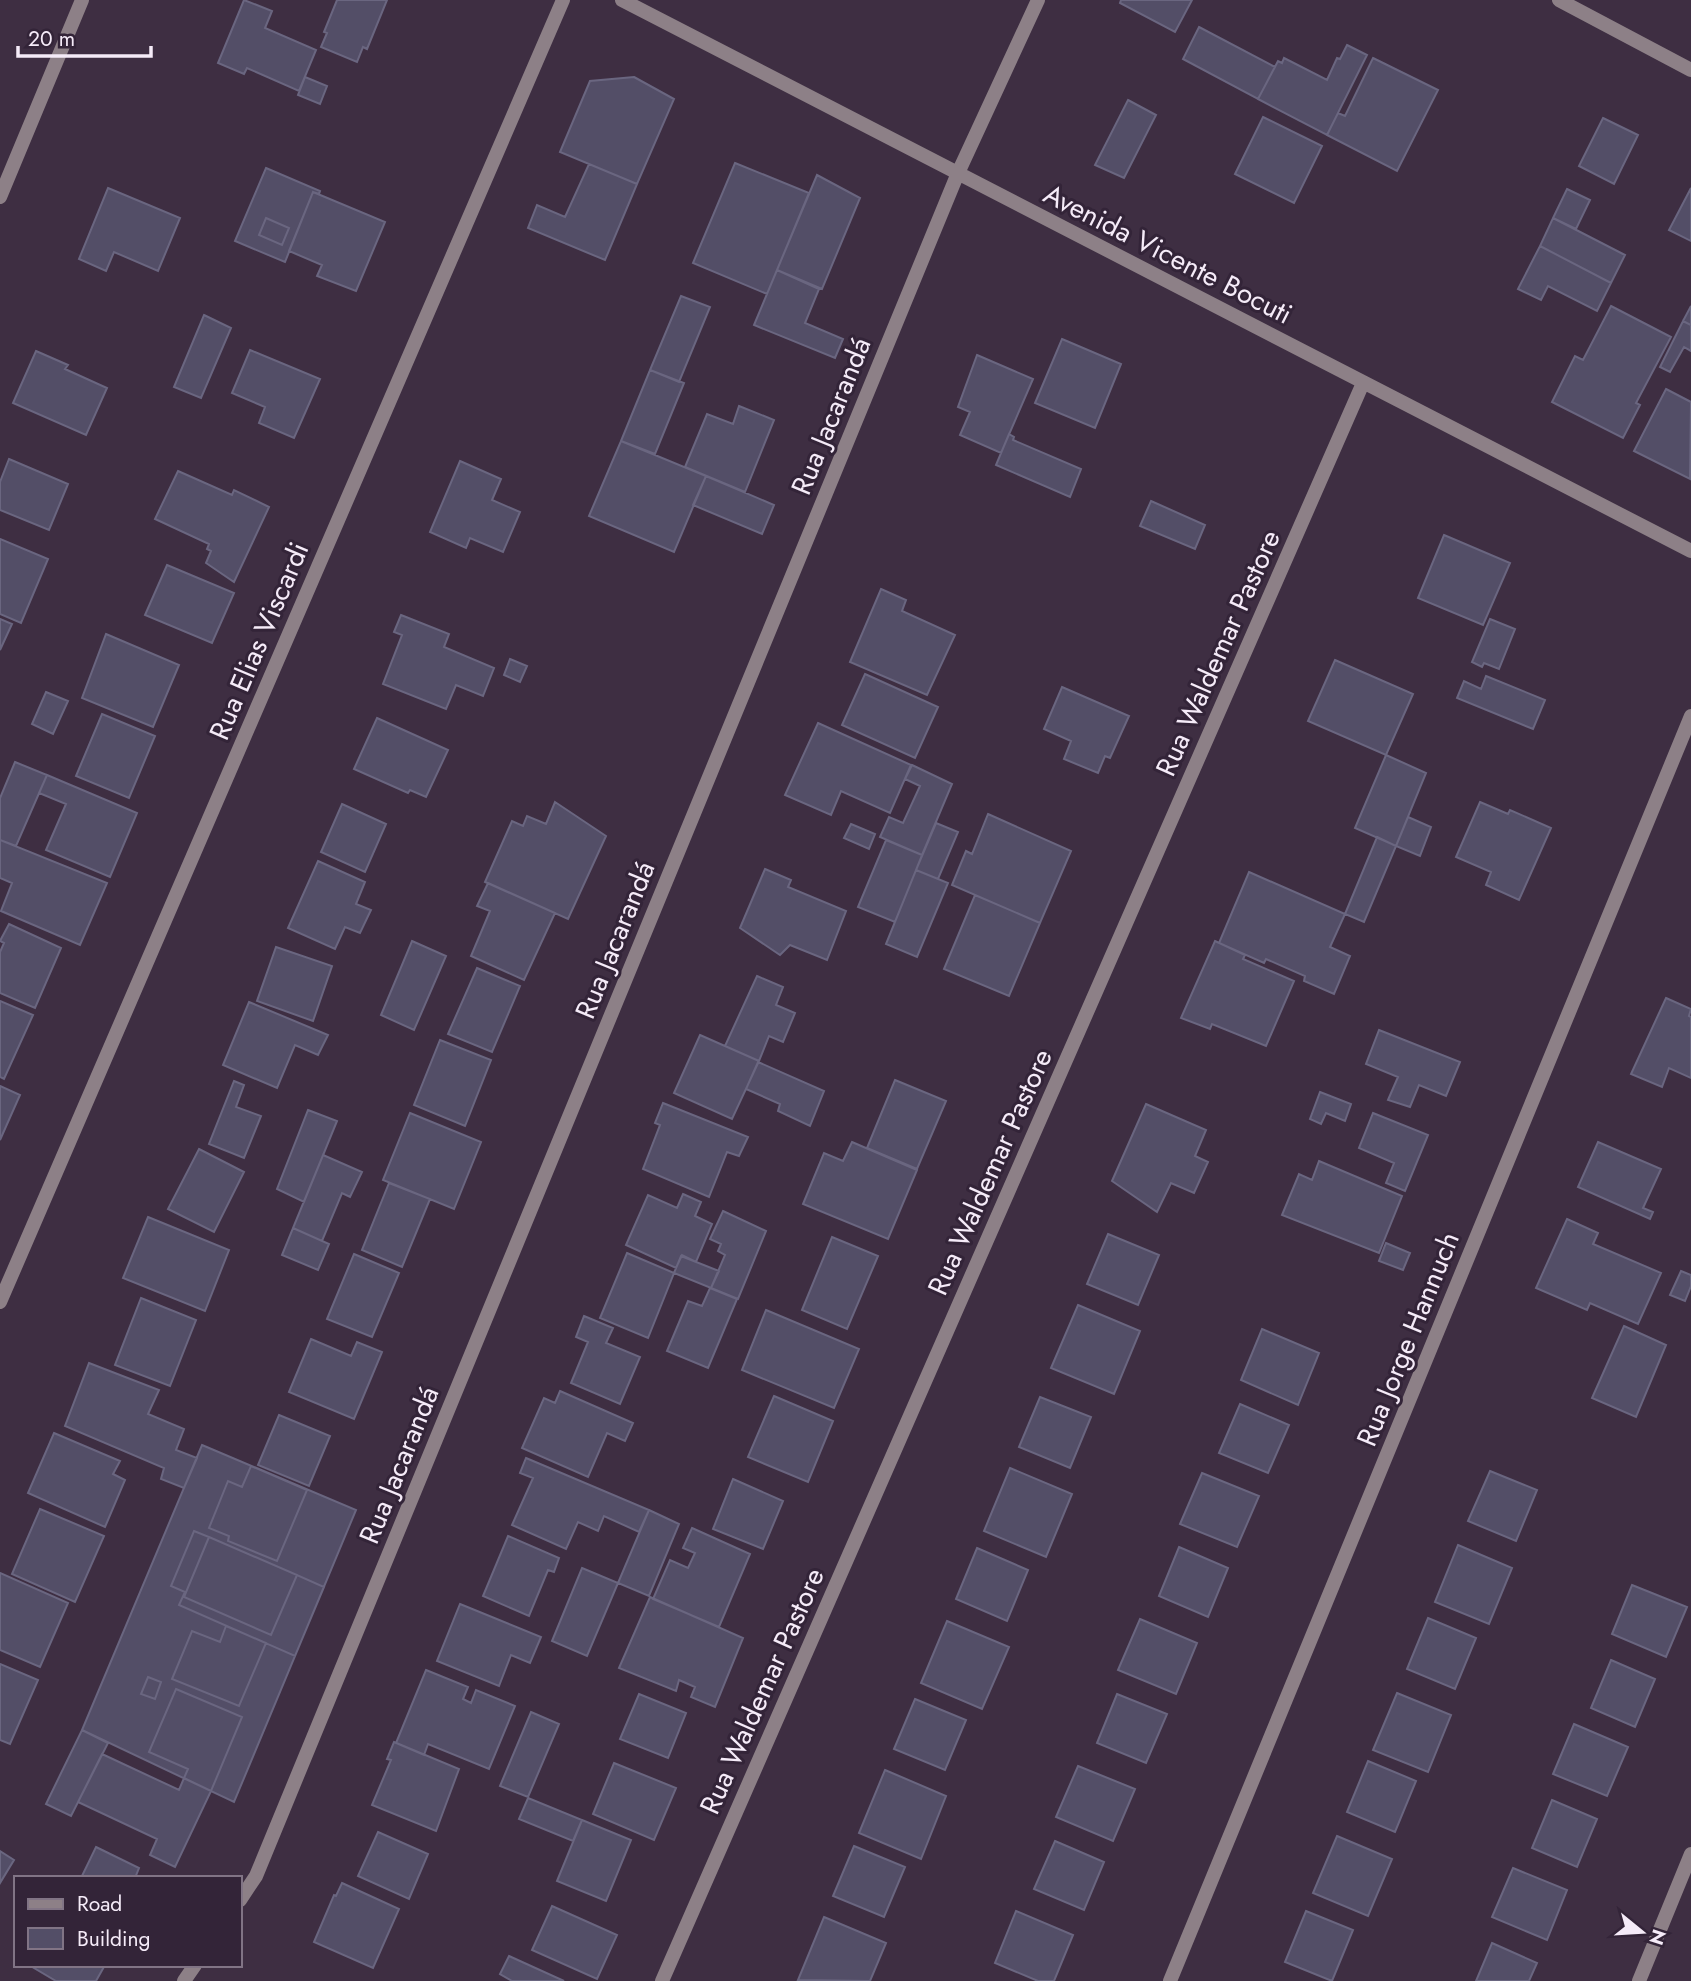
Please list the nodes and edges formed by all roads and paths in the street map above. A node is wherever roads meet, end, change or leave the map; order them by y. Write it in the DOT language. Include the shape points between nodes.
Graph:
graph roads {
  1 [pos="82,0"];
  2 [pos="563,0"];
  3 [pos="622,0"];
  4 [pos="1038,0"];
  5 [pos="1559,0"];
  6 [pos="1691,70"];
  7 [pos="958,173"];
  8 [pos="0,197"];
  9 [pos="1363,383"];
  10 [pos="1691,551"];
  11 [pos="1691,716"];
  12 [pos="0,1301"];
  13 [pos="1691,1854"];
  14 [pos="242,1897"];
  15 [pos="662,1981"];
  16 [pos="1170,1981"];
  17 [pos="1639,1981"];
  1 -- 8 [label="street"];
  2 -- 12 [label="street, Rua Elias Viscardi"];
  3 -- 7 [label="street, Avenida Vicente Bocuti"];
  4 -- 7 [label="street, Rua Jacarandá"];
  5 -- 6 [label="street"];
  7 -- 9 [label="street, Avenida Vicente Bocuti"];
  7 -- 14 [label="street, Rua Jacarandá" via="256,1876"];
  9 -- 10 [label="street, Avenida Vicente Bocuti"];
  9 -- 15 [label="street, Rua Waldemar Pastore"];
  11 -- 16 [label="street, Rua Jorge Hannuch"];
  13 -- 17 [label="street"];
}
